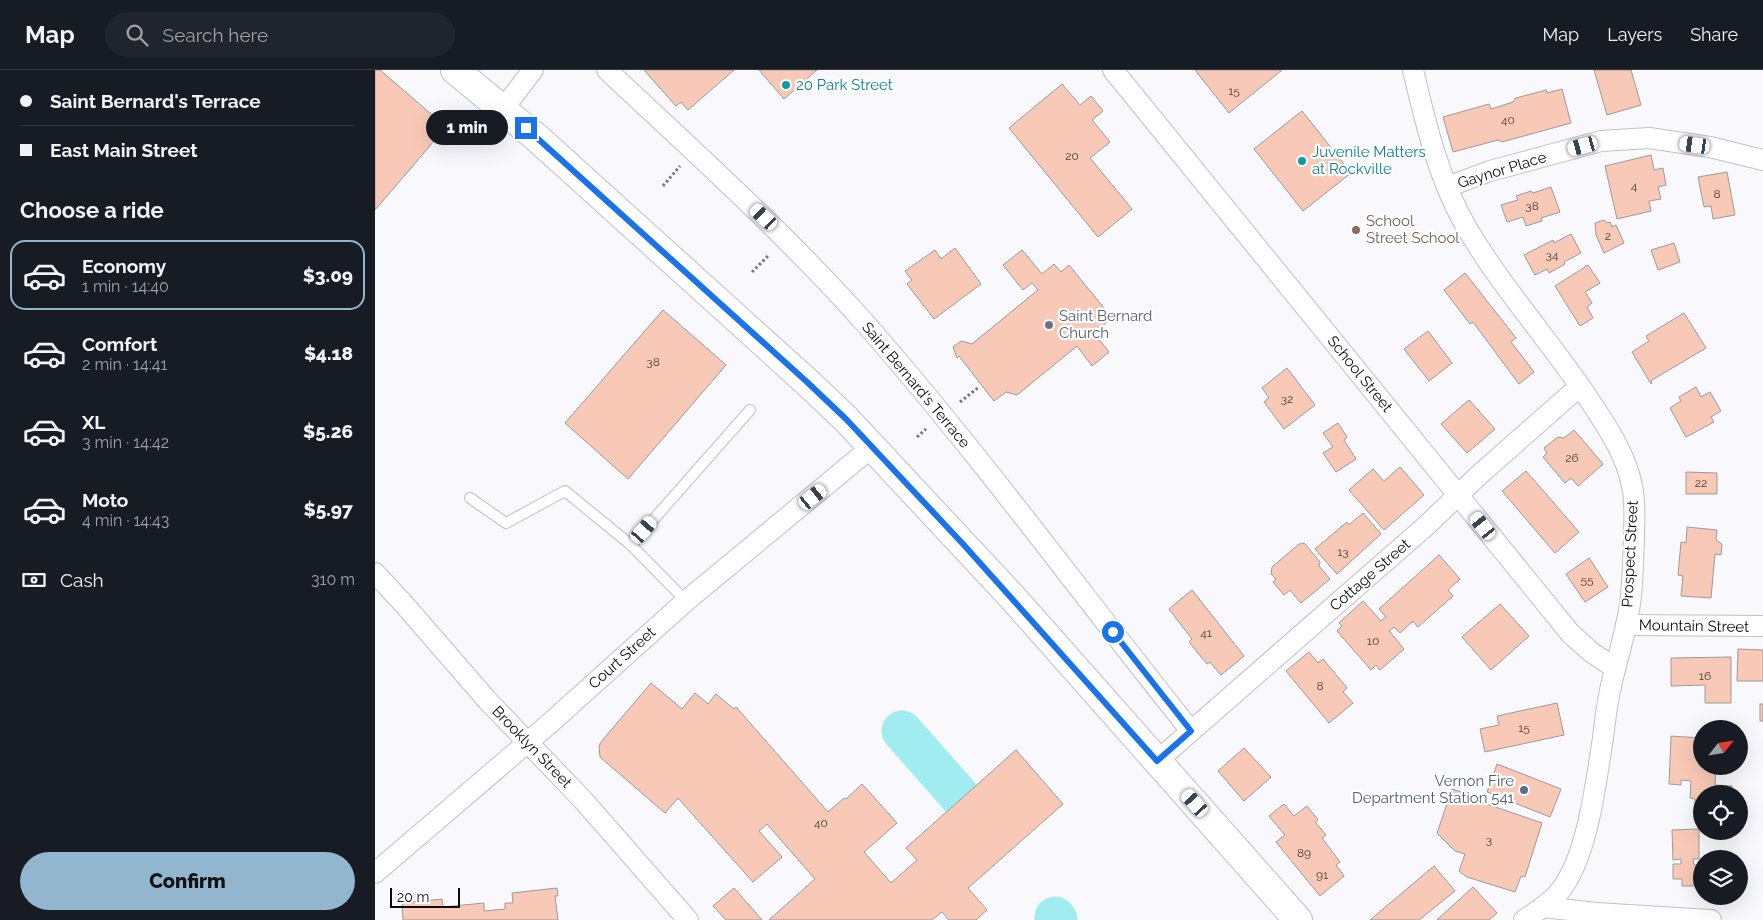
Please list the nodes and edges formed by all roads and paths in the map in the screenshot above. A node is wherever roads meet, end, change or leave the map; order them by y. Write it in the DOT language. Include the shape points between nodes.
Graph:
graph roads {
  1 [pos="455,70"];
  2 [pos="533,70"];
  3 [pos="607,70"];
  4 [pos="1113,70"];
  5 [pos="1413,70"];
  6 [pos="503,109"];
  7 [pos="1763,160"];
  8 [pos="681,166"];
  9 [pos="663,186"];
  10 [pos="1447,187"];
  11 [pos="769,255"];
  12 [pos="752,272"];
  13 [pos="1580,386"];
  14 [pos="979,387"];
  15 [pos="959,403"];
  16 [pos="750,410"];
  17 [pos="872,447"];
  18 [pos="1459,496"];
  19 [pos="470,498"];
  20 [pos="631,545"];
  21 [pos="375,573"];
  22 [pos="686,601"];
  23 [pos="1626,625"];
  24 [pos="1763,626"];
  25 [pos="1615,668"];
  26 [pos="1191,731"];
  27 [pos="527,742"];
  28 [pos="1157,761"];
  29 [pos="375,872"];
  30 [pos="1531,916"];
  31 [pos="688,920"];
  32 [pos="1298,920"];
  33 [pos="1711,920"];
  1 -- 6 [label="main road"];
  2 -- 6 [label="street"];
  3 -- 26 [label="street, Saint Bernard's Terrace" via="764,217 863,320 955,429"];
  4 -- 18 [label="street, School Street"];
  5 -- 10 [label="street, Prospect Street" via="1433,149"];
  6 -- 17 [label="main road" via="807,382"];
  7 -- 10 [label="street, Gaynor Place" via="1710,147 1649,138 1601,141 1491,171"];
  8 -- 9 [label="path"];
  10 -- 13 [label="street, Prospect Street" via="1481,251"];
  11 -- 12 [label="path"];
  13 -- 18 [label="street, Cottage Street"];
  13 -- 23 [label="street, Prospect Street" via="1613,438 1633,488 1633,564"];
  14 -- 15 [label="path"];
  16 -- 20 [label="lane"];
  17 -- 22 [label="street, Court Street"];
  17 -- 28 [label="main road"];
  18 -- 25 [label="street, School Street" via="1570,633"];
  18 -- 26 [label="street, Cottage Street"];
  19 -- 20 [label="lane" via="506,523 565,491"];
  20 -- 22 [label="lane"];
  21 -- 27 [label="street, Brooklyn Street"];
  22 -- 27 [label="street, Court Street"];
  23 -- 24 [label="street, Mountain Street"];
  23 -- 25 [label="street, Prospect Street"];
  25 -- 30 [label="street, Prospect Street" via="1594,790 1579,853 1566,883"];
  26 -- 28 [label="street, Cottage Street"];
  27 -- 29 [label="street, Court Street"];
  27 -- 31 [label="street, Brooklyn Street" via="583,800"];
  28 -- 32 [label="main road"];
  30 -- 33 [label="street" via="1596,913"];
}
